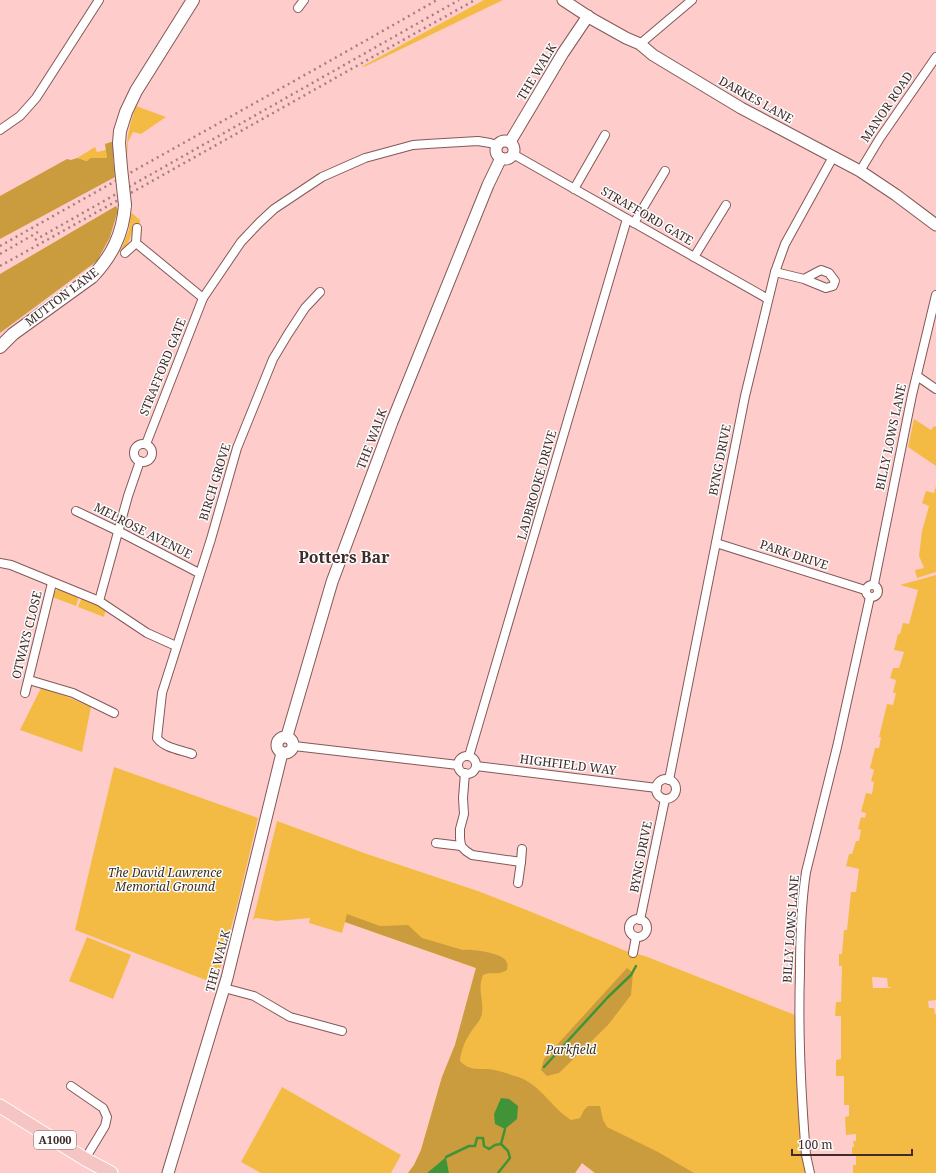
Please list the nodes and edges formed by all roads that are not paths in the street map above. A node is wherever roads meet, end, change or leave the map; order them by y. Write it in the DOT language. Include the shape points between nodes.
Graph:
graph roads {
  1 [pos="99,0"];
  2 [pos="193,0"];
  3 [pos="304,0"];
  4 [pos="563,0"];
  5 [pos="692,0"];
  6 [pos="298,8"];
  7 [pos="588,16"];
  8 [pos="640,44"];
  9 [pos="936,57"];
  10 [pos="0,130"];
  11 [pos="605,135"];
  12 [pos="510,142"];
  13 [pos="497,146"];
  14 [pos="513,154"];
  15 [pos="833,157"];
  16 [pos="501,158"];
  17 [pos="665,171"];
  18 [pos="860,172"];
  19 [pos="574,188"];
  20 [pos="726,204"];
  21 [pos="631,221"];
  22 [pos="936,225"];
  23 [pos="137,228"];
  24 [pos="136,243"];
  25 [pos="125,253"];
  26 [pos="694,257"];
  27 [pos="775,272"];
  28 [pos="804,279"];
  29 [pos="320,292"];
  30 [pos="936,295"];
  31 [pos="203,298"];
  32 [pos="768,299"];
  33 [pos="0,347"];
  34 [pos="917,376"];
  35 [pos="936,389"];
  36 [pos="146,444"];
  37 [pos="140,461"];
  38 [pos="76,511"];
  39 [pos="118,531"];
  40 [pos="716,543"];
  41 [pos="0,563"];
  42 [pos="199,573"];
  43 [pos="52,583"];
  44 [pos="868,593"];
  45 [pos="99,601"];
  46 [pos="176,646"];
  47 [pos="28,680"];
  48 [pos="25,693"];
  49 [pos="114,713"];
  50 [pos="287,736"];
  51 [pos="294,746"];
  52 [pos="282,753"];
  53 [pos="192,754"];
  54 [pos="469,756"];
  55 [pos="458,765"];
  56 [pos="476,766"];
  57 [pos="465,773"];
  58 [pos="669,780"];
  59 [pos="657,788"];
  60 [pos="664,799"];
  61 [pos="436,843"];
  62 [pos="461,846"];
  63 [pos="522,849"];
  64 [pos="521,862"];
  65 [pos="518,883"];
  66 [pos="640,920"];
  67 [pos="636,937"];
  68 [pos="633,953"];
  69 [pos="224,988"];
  70 [pos="342,1031"];
  71 [pos="71,1086"];
  72 [pos="0,1106"];
  73 [pos="86,1159"];
  74 [pos="111,1173"];
  75 [pos="168,1173"];
  76 [pos="810,1173"];
  1 -- 10 [label="street" via="36,98 20,116"];
  2 -- 33 [label="main road, MUTTON LANE, bridge" via="136,91 120,131 125,205 122,230 117,243 92,277 13,334"];
  3 -- 6 [label="street"];
  4 -- 7 [label="street, DARKES LANE"];
  5 -- 8 [label="street"];
  7 -- 8 [label="street, DARKES LANE"];
  7 -- 12 [label="street, THE WALK"];
  8 -- 15 [label="street, DARKES LANE" via="653,55 741,108"];
  9 -- 18 [label="street, MANOR ROAD" via="880,138"];
  11 -- 19 [label="street"];
  12 -- 13 [label="street" via="504,141"];
  12 -- 14 [label="street" via="514,147"];
  13 -- 16 [label="street" via="496,153"];
  13 -- 31 [label="street, STRAFFORD GATE" via="478,141 413,145 365,158 322,177 285,201 259,223 241,242"];
  14 -- 16 [label="street" via="508,159"];
  14 -- 19 [label="street, STRAFFORD GATE"];
  15 -- 18 [label="street, DARKES LANE"];
  15 -- 27 [label="street, BYNG DRIVE" via="785,244"];
  16 -- 50 [label="street, THE WALK" via="392,422 332,582"];
  17 -- 21 [label="street, LADBROOKE DRIVE"];
  18 -- 22 [label="street, DARKES LANE"];
  19 -- 21 [label="street, STRAFFORD GATE"];
  20 -- 26 [label="street"];
  21 -- 26 [label="street, STRAFFORD GATE"];
  21 -- 54 [label="street, LADBROOKE DRIVE"];
  23 -- 24 [label="street"];
  24 -- 25 [label="street"];
  24 -- 31 [label="street"];
  26 -- 32 [label="street, STRAFFORD GATE"];
  27 -- 28 [label="street"];
  27 -- 32 [label="street, BYNG DRIVE"];
  29 -- 42 [label="street, BIRCH GROVE" via="305,308 273,359 237,448"];
  30 -- 34 [label="street, BILLY LOWS LANE"];
  31 -- 36 [label="street, STRAFFORD GATE"];
  32 -- 40 [label="street, BYNG DRIVE" via="744,396"];
  34 -- 35 [label="street"];
  34 -- 44 [label="street, BILLY LOWS LANE" via="874,584 867,586"];
  36 -- 37 [label="street, STRAFFORD GATE" via="138,446 135,450 135,456"];
  36 -- 37 [label="street, STRAFFORD GATE" via="151,450 151,455 146,461"];
  37 -- 39 [label="street, STRAFFORD GATE"];
  38 -- 39 [label="street, MELROSE AVENUE"];
  39 -- 42 [label="street, MELROSE AVENUE"];
  39 -- 45 [label="street, STRAFFORD GATE"];
  40 -- 44 [label="street, PARK DRIVE"];
  40 -- 58 [label="street, BYNG DRIVE"];
  41 -- 43 [label="street" via="11,565"];
  42 -- 46 [label="street, BIRCH GROVE"];
  43 -- 45 [label="street"];
  43 -- 47 [label="street, OTWAYS CLOSE"];
  44 -- 76 [label="street, BILLY LOWS LANE" via="837,747 803,893 799,1036 806,1155"];
  45 -- 46 [label="street" via="147,633"];
  46 -- 53 [label="street, BIRCH GROVE" via="162,693 157,738 166,745"];
  47 -- 48 [label="street, OTWAYS CLOSE"];
  47 -- 49 [label="street" via="73,693"];
  50 -- 51 [label="street" via="292,739"];
  50 -- 52 [label="street" via="282,737 277,743"];
  51 -- 52 [label="street" via="290,752"];
  51 -- 55 [label="street"];
  52 -- 69 [label="street, THE WALK"];
  54 -- 55 [label="street" via="461,758"];
  54 -- 56 [label="street" via="474,759"];
  55 -- 57 [label="street"];
  56 -- 57 [label="street" via="472,772"];
  56 -- 59 [label="street, HIGHFIELD WAY"];
  57 -- 62 [label="street"];
  58 -- 59 [label="street" via="660,781"];
  58 -- 60 [label="street" via="676,790 674,796"];
  59 -- 60 [label="street" via="659,796"];
  60 -- 66 [label="street, BYNG DRIVE"];
  61 -- 62 [label="street"];
  62 -- 64 [label="street" via="472,855"];
  63 -- 64 [label="street"];
  64 -- 65 [label="street"];
  66 -- 67 [label="street, BYNG DRIVE" via="635,920 629,926 630,932"];
  66 -- 67 [label="street, BYNG DRIVE" via="647,926 647,932"];
  67 -- 68 [label="street, BYNG DRIVE"];
  69 -- 70 [label="street" via="254,996 269,1009 290,1017"];
  69 -- 75 [label="street, THE WALK"];
  71 -- 73 [label="street" via="103,1108 107,1117"];
  72 -- 73 [label="main road, A1000"];
  73 -- 74 [label="main road, A1000"];
}
